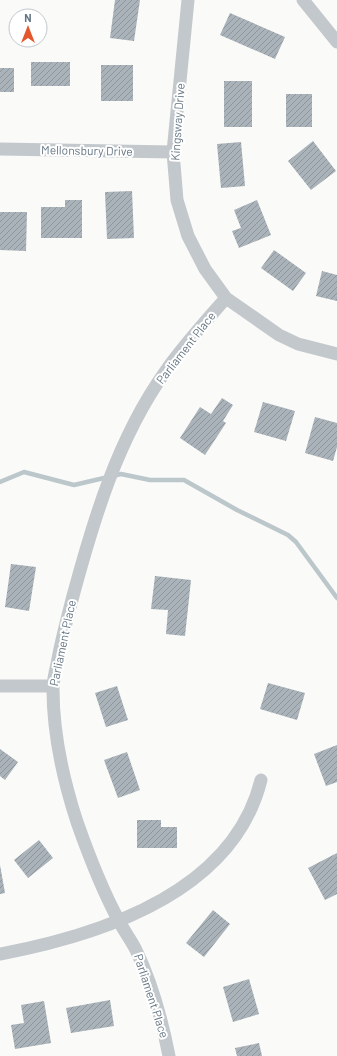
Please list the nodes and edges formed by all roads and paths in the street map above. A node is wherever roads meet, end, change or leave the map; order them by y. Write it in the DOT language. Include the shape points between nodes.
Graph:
graph roads {
  1 [pos="188,0"];
  2 [pos="303,0"];
  3 [pos="337,42"];
  4 [pos="0,149"];
  5 [pos="173,152"];
  6 [pos="226,298"];
  7 [pos="337,354"];
  8 [pos="0,686"];
  9 [pos="53,686"];
  10 [pos="261,780"];
  11 [pos="119,921"];
  12 [pos="0,954"];
  13 [pos="169,1056"];
  1 -- 5 [label="street, Kingsway Drive"];
  2 -- 3 [label="street"];
  4 -- 5 [label="street, Mellonsbury Drive"];
  5 -- 6 [label="street, Kingsway Drive" via="177,200 182,219 202,263"];
  6 -- 7 [label="street, Kingsway Drive" via="279,335 298,344"];
  6 -- 9 [label="street, Parliament Place" via="165,372 120,453 89,537 62,635"];
  8 -- 9 [label="street"];
  9 -- 11 [label="street, Parliament Place" via="54,722 66,787 88,852"];
  10 -- 11 [label="street" via="256,800 246,818 201,874 157,904"];
  11 -- 12 [label="street" via="45,944"];
  11 -- 13 [label="street, Parliament Place" via="136,949 149,983"];
}
